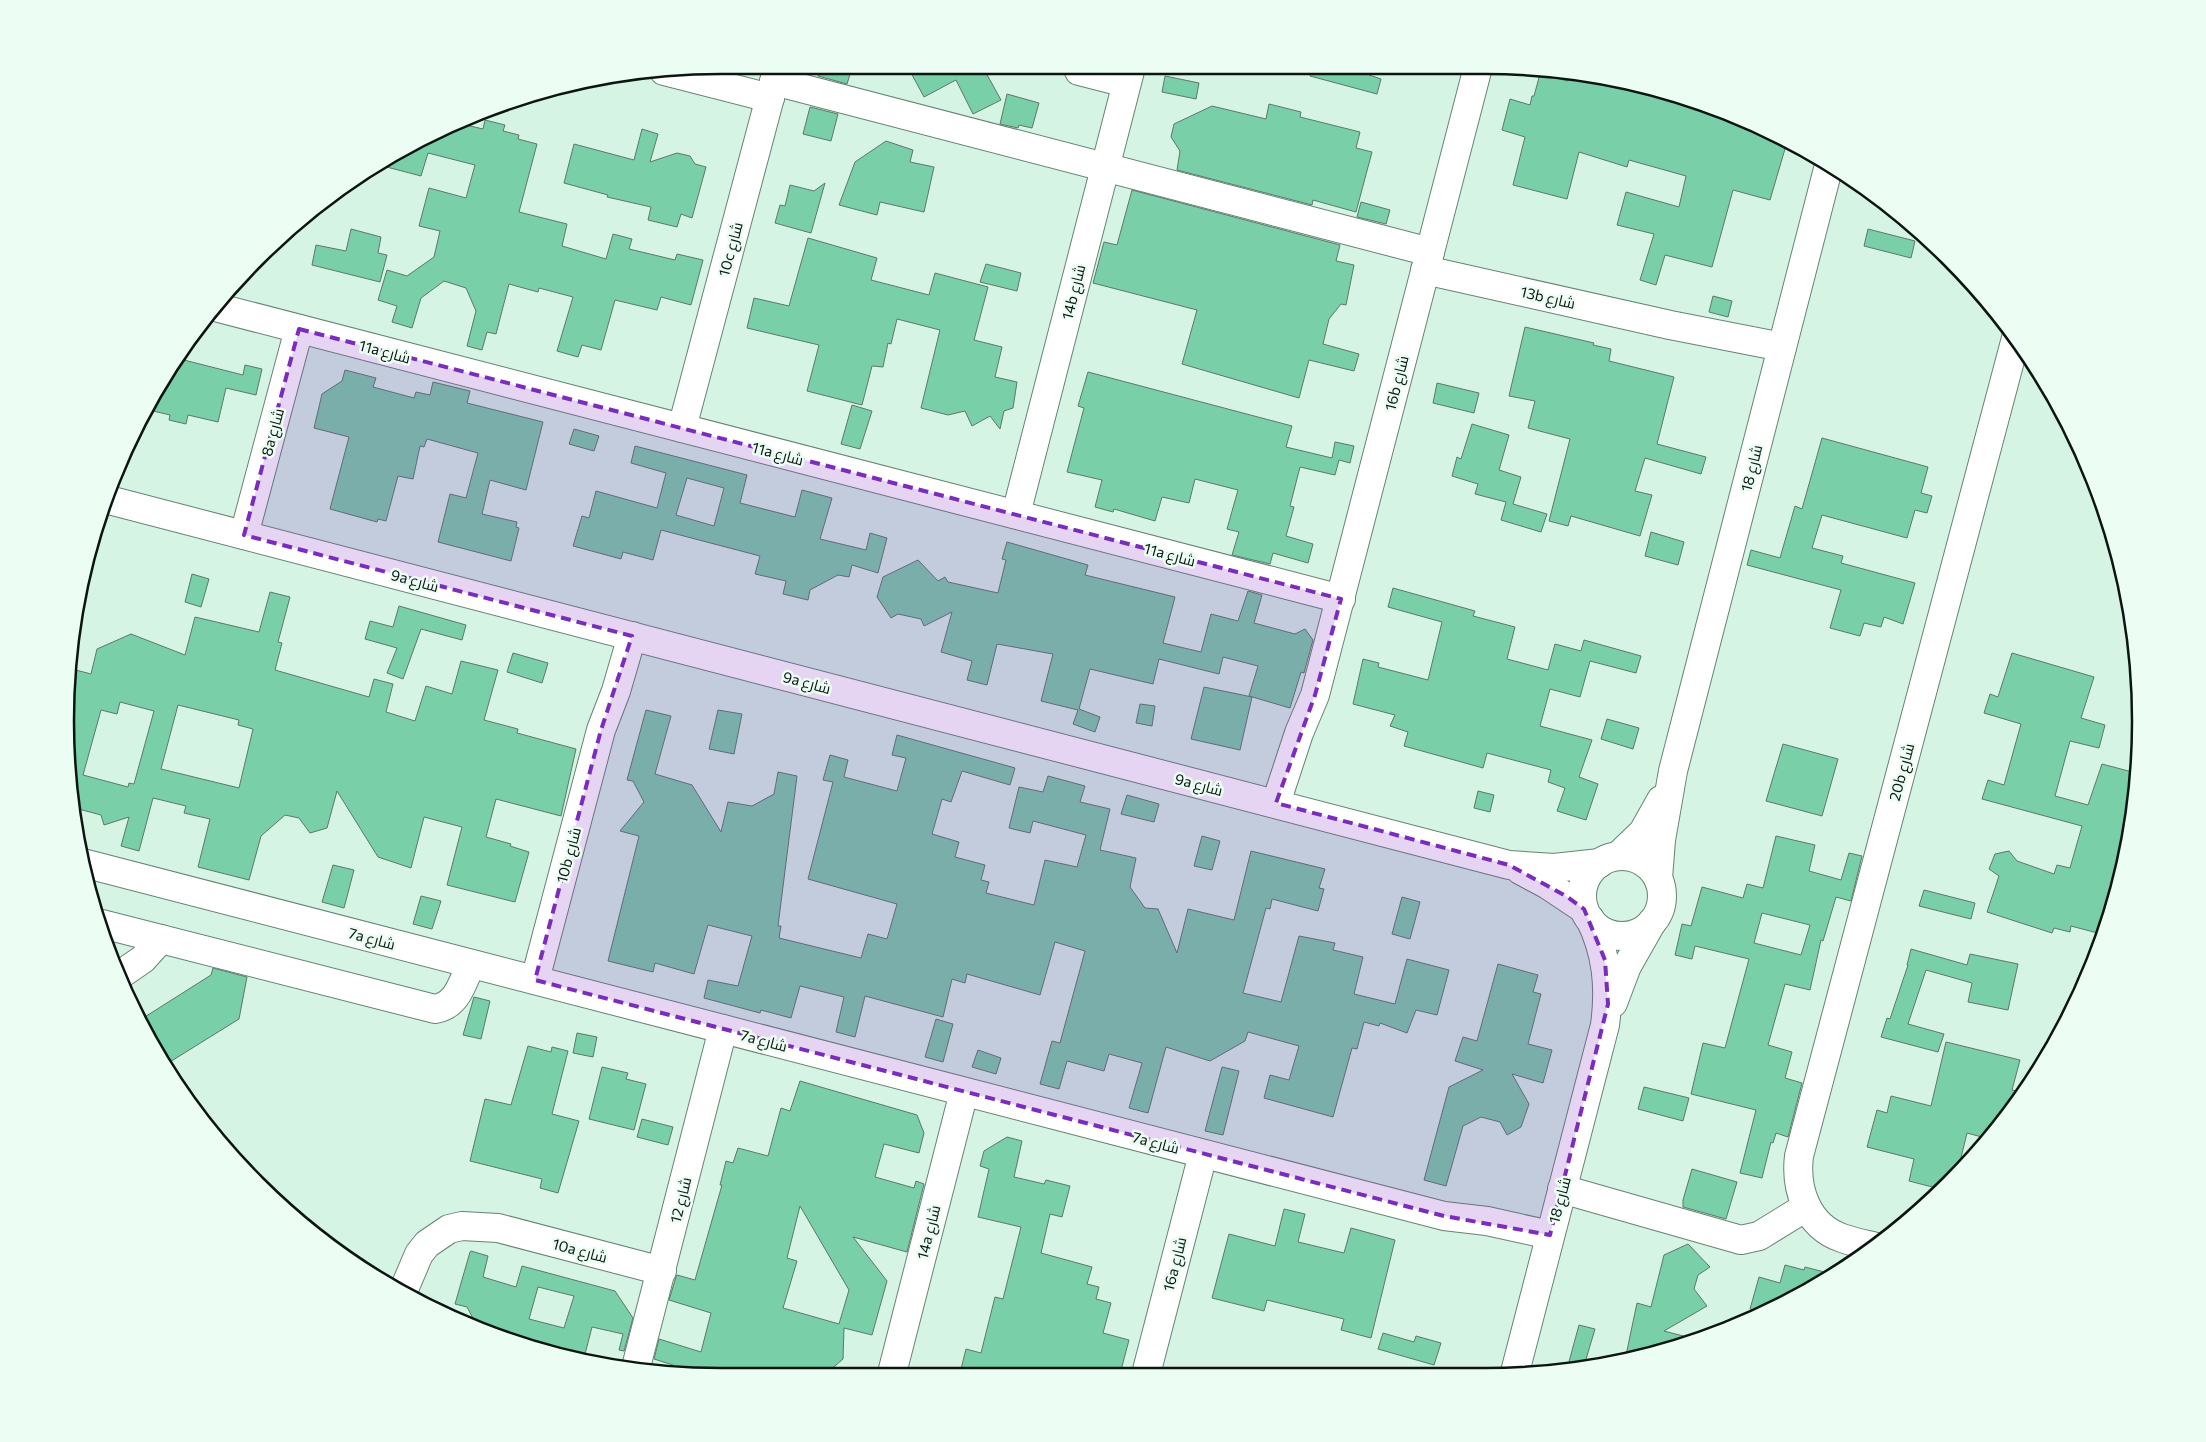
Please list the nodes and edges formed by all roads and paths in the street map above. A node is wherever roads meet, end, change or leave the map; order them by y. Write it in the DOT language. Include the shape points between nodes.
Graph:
graph roads {
  1 [pos="1104,74"];
  2 [pos="1476,74"];
  3 [pos="697,75"];
  4 [pos="1128,77"];
  5 [pos="773,83"];
  6 [pos="1105,167"];
  7 [pos="1827,172"];
  8 [pos="1428,261"];
  9 [pos="222,309"];
  10 [pos="299,329"];
  11 [pos="2013,348"];
  12 [pos="1779,357"];
  13 [pos="682,428"];
  14 [pos="113,501"];
  15 [pos="1016,514"];
  16 [pos="244,536"];
  17 [pos="1340,599"];
  18 [pos="623,634"];
  19 [pos="1673,771"];
  20 [pos="1285,806"];
  21 [pos="1609,859"];
  22 [pos="1509,864"];
  23 [pos="90,865"];
  24 [pos="1658,878"];
  25 [pos="1587,914"];
  26 [pos="1653,921"];
  27 [pos="107,925"];
  28 [pos="161,939"];
  29 [pos="471,964"];
  30 [pos="125,973"];
  31 [pos="535,980"];
  32 [pos="1605,1025"];
  33 [pos="722,1029"];
  34 [pos="964,1092"];
  35 [pos="1203,1154"];
  36 [pos="1562,1189"];
  37 [pos="1806,1206"];
  38 [pos="1548,1243"];
  39 [pos="1865,1244"];
  40 [pos="662,1271"];
  41 [pos="403,1285"];
  42 [pos="637,1363"];
  43 [pos="1516,1367"];
  44 [pos="893,1368"];
  45 [pos="1148,1368"];
  1 -- 4 [label="street"];
  2 -- 8 [label="street, 16b شارع"];
  3 -- 5 [label="street, 13b شارع"];
  4 -- 6 [label="street, 14b شارع"];
  5 -- 6 [label="street, 13b شارع"];
  5 -- 13 [label="street, 10c شارع"];
  6 -- 8 [label="street, 13b شارع"];
  6 -- 15 [label="street, 14b شارع"];
  7 -- 12 [label="street, شارع 18"];
  8 -- 12 [label="street, 13b شارع" via="1670,324 1708,342"];
  8 -- 17 [label="street, 16b شارع"];
  9 -- 10 [label="street, 11a شارع"];
  10 -- 13 [label="street, 11a شارع"];
  10 -- 16 [label="street, 8a شارع"];
  11 -- 37 [label="street, 20b شارع" via="1799,1156 1797,1173"];
  12 -- 19 [label="street, شارع 18"];
  13 -- 15 [label="street, 11a شارع"];
  14 -- 16 [label="street, 9a شارع"];
  15 -- 17 [label="street, 11a شارع"];
  16 -- 18 [label="street, 9a شارع"];
  17 -- 20 [label="street, 16b شارع" via="1315,695 1310,737"];
  18 -- 20 [label="street, 9a شارع"];
  18 -- 31 [label="street, 10b شارع" via="616,691 601,730"];
  19 -- 21 [label="street, شارع 18" via="1652,818 1632,845"];
  19 -- 24 [label="street, شارع 18"];
  20 -- 22 [label="street, 9a شارع"];
  21 -- 22 [label="street, 9a شارع" via="1554,868"];
  21 -- 24 [label="street" via="1630,856 1651,868"];
  21 -- 25 [label="street" via="1590,872 1584,883 1582,896"];
  22 -- 25 [label="street, 9a شارع" via="1548,885"];
  23 -- 29 [label="street, 7a شارع"];
  24 -- 26 [label="street" via="1662,897"];
  25 -- 26 [label="street" via="1604,931 1621,936 1644,929"];
  25 -- 32 [label="street, شارع 18" via="1600,939 1606,967 1608,1004"];
  26 -- 32 [label="street, شارع 18" via="1627,966"];
  27 -- 28 [label="street"];
  28 -- 29 [label="street" via="435,1009 452,1002"];
  28 -- 30 [label="street" via="143,960"];
  29 -- 31 [label="street, 7a شارع"];
  31 -- 33 [label="street, 7a شارع"];
  32 -- 36 [label="street, شارع 18"];
  33 -- 34 [label="street, 7a شارع"];
  33 -- 40 [label="street, شارع 12"];
  34 -- 35 [label="street, 7a شارع"];
  34 -- 44 [label="street, 14a شارع"];
  35 -- 38 [label="street, 7a شارع" via="1444,1216 1483,1232"];
  35 -- 45 [label="street, 16a شارع"];
  36 -- 37 [label="street" via="1741,1240 1759,1236"];
  36 -- 38 [label="street, شارع 18"];
  37 -- 39 [label="street" via="1827,1230 1840,1238"];
  38 -- 43 [label="street, شارع 18"];
  40 -- 41 [label="street, 10a شارع" via="498,1228 463,1214 442,1216 423,1225 407,1248"];
  40 -- 42 [label="street, شارع 12"];
}
